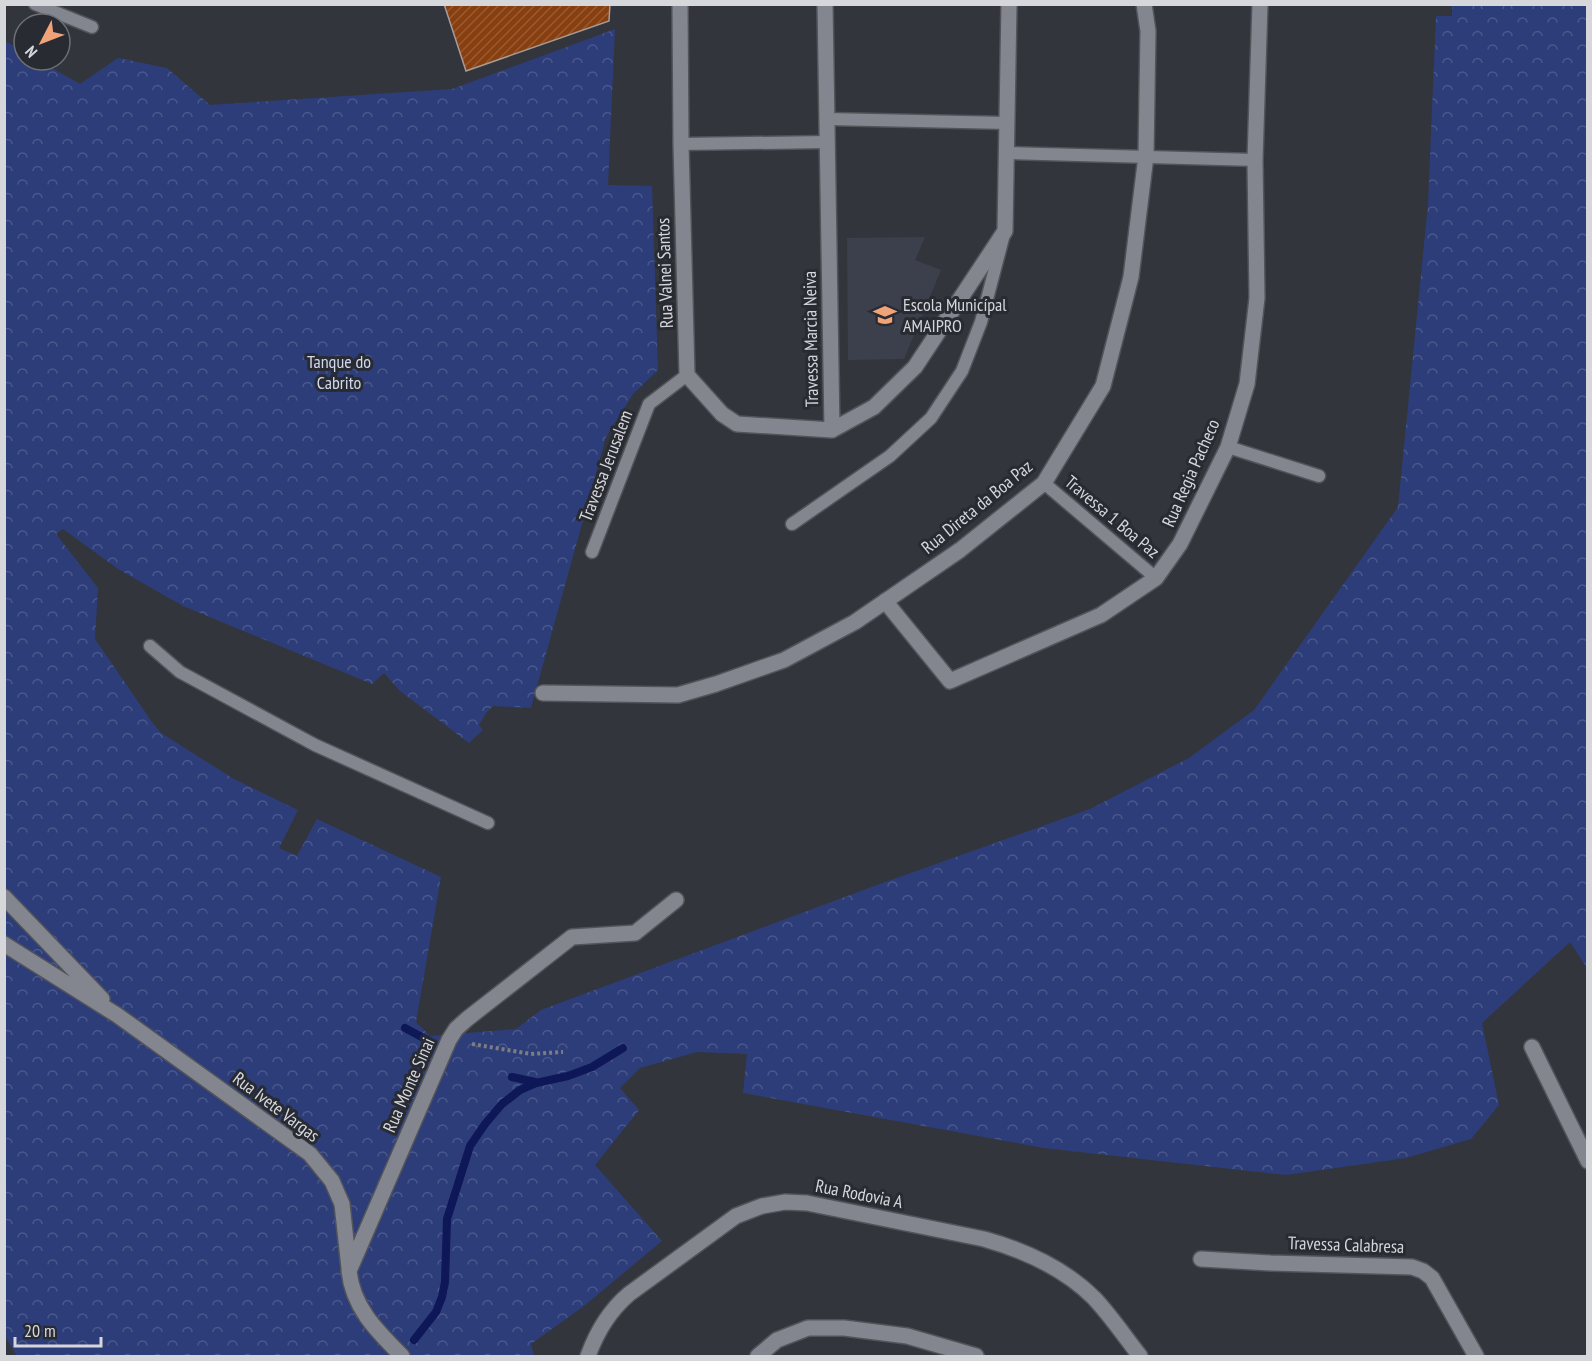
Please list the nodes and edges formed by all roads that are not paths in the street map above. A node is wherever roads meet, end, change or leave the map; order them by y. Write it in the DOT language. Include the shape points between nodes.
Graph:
graph roads {
  1 [pos="34,4"];
  2 [pos="680,4"];
  3 [pos="825,4"];
  4 [pos="1009,4"];
  5 [pos="1144,4"];
  6 [pos="1260,4"];
  7 [pos="92,27"];
  8 [pos="828,119"];
  9 [pos="1007,123"];
  10 [pos="828,141"];
  11 [pos="681,144"];
  12 [pos="1007,153"];
  13 [pos="1146,156"];
  14 [pos="1255,160"];
  15 [pos="1005,231"];
  16 [pos="687,375"];
  17 [pos="832,430"];
  18 [pos="1228,447"];
  19 [pos="1319,476"];
  20 [pos="1044,483"];
  21 [pos="792,524"];
  22 [pos="592,552"];
  23 [pos="1156,578"];
  24 [pos="885,601"];
  25 [pos="150,646"];
  26 [pos="543,693"];
  27 [pos="488,823"];
  28 [pos="4,897"];
  29 [pos="676,900"];
  30 [pos="4,945"];
  31 [pos="117,1015"];
  32 [pos="1532,1047"];
  33 [pos="1587,1161"];
  34 [pos="1201,1258"];
  35 [pos="349,1271"];
  36 [pos="402,1356"];
  37 [pos="588,1356"];
  38 [pos="758,1356"];
  39 [pos="976,1356"];
  40 [pos="1140,1356"];
  41 [pos="1476,1356"];
  1 -- 7 [label="lane"];
  2 -- 11 [label="street, Rua Valnei Santos"];
  3 -- 8 [label="street, Travessa Marcia Neiva"];
  4 -- 9 [label="street"];
  5 -- 13 [label="street, Rua Direta da Boa Paz" via="1148,31"];
  6 -- 14 [label="street, Rua Regia Pacheco"];
  8 -- 9 [label="lane"];
  8 -- 10 [label="street, Travessa Marcia Neiva"];
  9 -- 12 [label="street"];
  10 -- 11 [label="lane"];
  10 -- 17 [label="street, Travessa Marcia Neiva"];
  11 -- 16 [label="street, Rua Valnei Santos"];
  12 -- 13 [label="lane"];
  12 -- 15 [label="street"];
  13 -- 14 [label="lane"];
  13 -- 20 [label="street, Rua Direta da Boa Paz" via="1131,278 1103,386"];
  14 -- 18 [label="street, Rua Regia Pacheco" via="1257,298 1247,384"];
  15 -- 17 [label="street, Travessa Marcia Neiva" via="915,367 874,407"];
  15 -- 21 [label="lane" via="981,322 962,371 931,418 890,456"];
  16 -- 17 [label="street" via="736,424"];
  16 -- 22 [label="lane, Travessa Jerusalem" via="649,404"];
  18 -- 19 [label="lane"];
  18 -- 23 [label="street, Rua Regia Pacheco" via="1180,544"];
  20 -- 23 [label="lane, Travessa 1 Boa Paz"];
  20 -- 24 [label="street, Rua Direta da Boa Paz"];
  23 -- 24 [label="street, Rua Regia Pacheco" via="1101,615 950,681"];
  24 -- 26 [label="street, Rua Direta da Boa Paz" via="855,622 783,660 687,692"];
  25 -- 27 [label="lane" via="180,672 315,745"];
  28 -- 31 [label="street, Rua Ivete Vargas"];
  29 -- 35 [label="street, Rua Monte Sinai" via="634,933 572,937 467,1019 449,1040"];
  30 -- 31 [label="street, Rua Ivete Vargas"];
  31 -- 35 [label="street, Rua Ivete Vargas" via="310,1154 332,1181 342,1204"];
  32 -- 33 [label="street"];
  34 -- 41 [label="street, Travessa Calabresa" via="1412,1267 1432,1278"];
  35 -- 36 [label="street" via="356,1302"];
  37 -- 40 [label="street, Rua Rodovia A" via="604,1322 629,1294 736,1216 785,1202 807,1203 1012,1246 1092,1296"];
  38 -- 39 [label="street" via="777,1340 808,1328 907,1336"];
}
